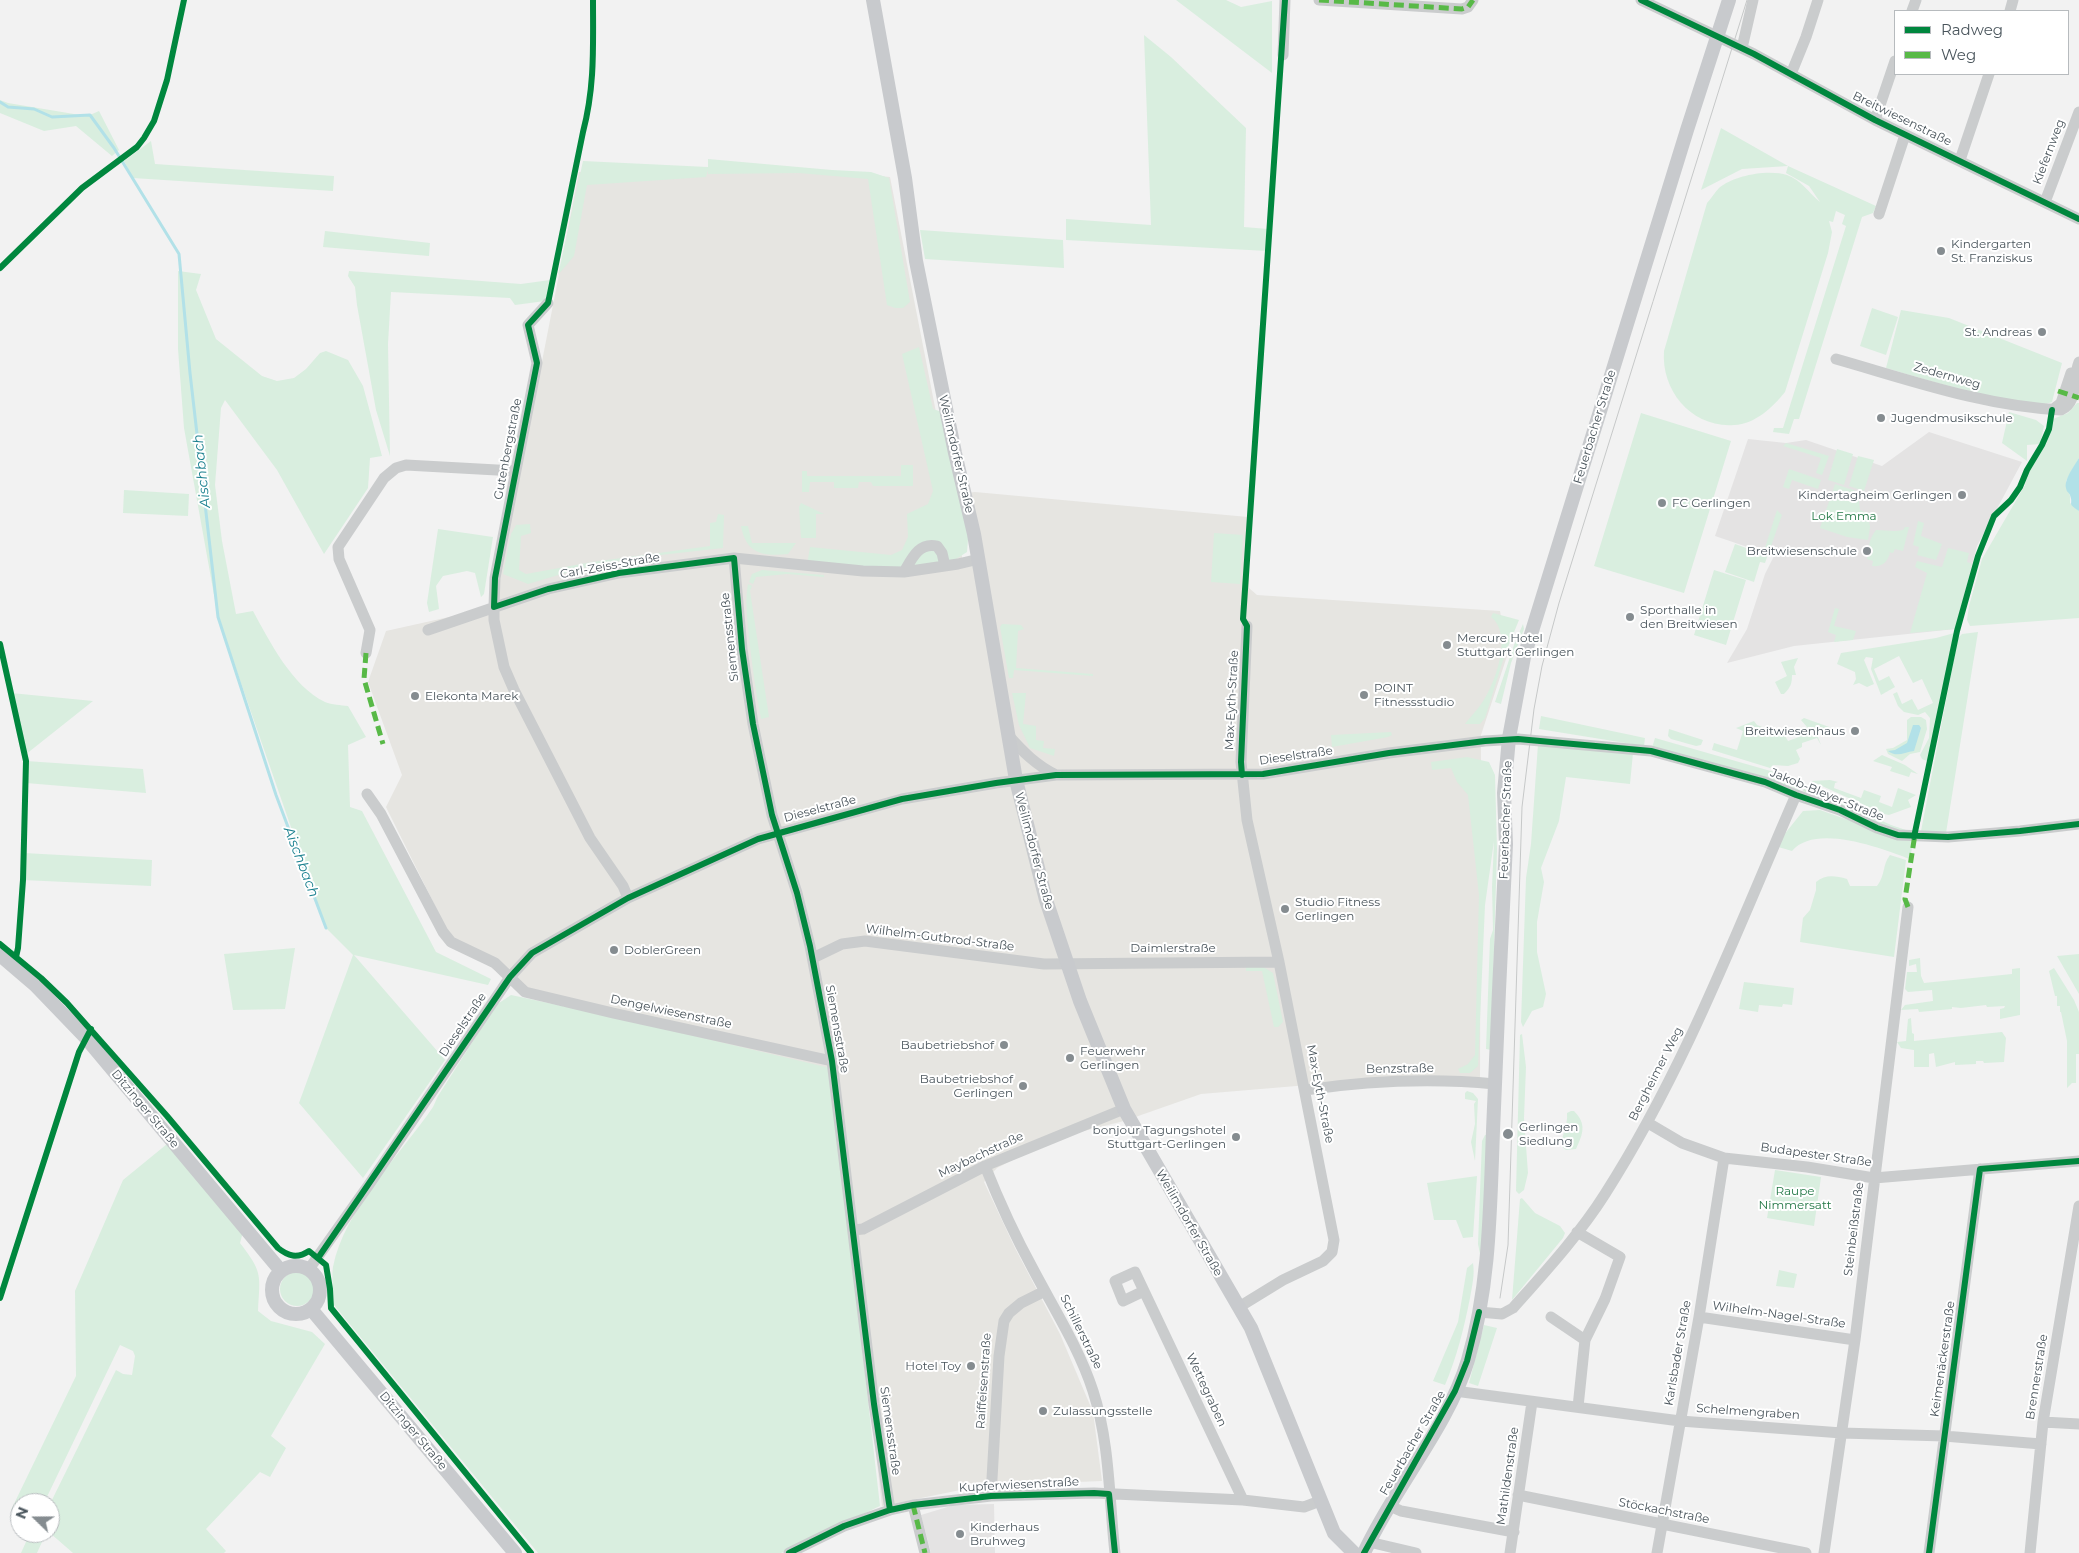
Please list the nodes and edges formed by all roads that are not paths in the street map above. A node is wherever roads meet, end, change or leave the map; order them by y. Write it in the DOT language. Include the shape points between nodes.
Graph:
graph roads {
  1 [pos="873,0"];
  2 [pos="1285,0"];
  3 [pos="1319,0"];
  4 [pos="1473,0"];
  5 [pos="1641,0"];
  6 [pos="1729,0"];
  7 [pos="1753,0"];
  8 [pos="1818,0"];
  9 [pos="1718,36"];
  10 [pos="1742,48"];
  11 [pos="1283,55"];
  12 [pos="1894,64"];
  13 [pos="1791,74"];
  14 [pos="1989,75"];
  15 [pos="2079,112"];
  16 [pos="1875,120"];
  17 [pos="1905,135"];
  18 [pos="1960,160"];
  19 [pos="2045,202"];
  20 [pos="1879,214"];
  21 [pos="2079,219"];
  22 [pos="548,303"];
  23 [pos="1836,359"];
  24 [pos="2078,364"];
  25 [pos="515,471"];
  26 [pos="734,558"];
  27 [pos="979,559"];
  28 [pos="945,566"];
  29 [pos="904,572"];
  30 [pos="494,607"];
  31 [pos="1247,626"];
  32 [pos="428,630"];
  33 [pos="366,653"];
  34 [pos="1008,734"];
  35 [pos="1509,738"];
  36 [pos="1242,774"];
  37 [pos="1056,775"];
  38 [pos="1016,780"];
  39 [pos="368,794"];
  40 [pos="1796,795"];
  41 [pos="2079,824"];
  42 [pos="778,832"];
  43 [pos="628,898"];
  44 [pos="1908,907"];
  45 [pos="0,955"];
  46 [pos="813,958"];
  47 [pos="1066,962"];
  48 [pos="1279,962"];
  49 [pos="510,977"];
  50 [pos="832,1061"];
  51 [pos="1496,1084"];
  52 [pos="1305,1090"];
  53 [pos="1124,1109"];
  54 [pos="1648,1123"];
  55 [pos="1724,1158"];
  56 [pos="2079,1161"];
  57 [pos="985,1166"];
  58 [pos="1980,1168"];
  59 [pos="1874,1178"];
  60 [pos="2079,1206"];
  61 [pos="853,1230"];
  62 [pos="1577,1232"];
  63 [pos="309,1269"];
  64 [pos="281,1271"];
  65 [pos="1045,1291"];
  66 [pos="1144,1291"];
  67 [pos="1239,1307"];
  68 [pos="311,1308"];
  69 [pos="1479,1312"];
  70 [pos="1551,1316"];
  71 [pos="1699,1317"];
  72 [pos="1585,1340"];
  73 [pos="1855,1340"];
  74 [pos="1455,1392"];
  75 [pos="1532,1402"];
  76 [pos="1578,1408"];
  77 [pos="1680,1420"];
  78 [pos="2043,1422"];
  79 [pos="2079,1424"];
  80 [pos="1842,1433"];
  81 [pos="1944,1436"];
  82 [pos="2041,1444"];
  83 [pos="1109,1494"];
  84 [pos="1518,1495"];
  85 [pos="991,1496"];
  86 [pos="1243,1500"];
  87 [pos="1320,1501"];
  88 [pos="913,1505"];
  89 [pos="1390,1506"];
  90 [pos="890,1510"];
  91 [pos="1662,1524"];
  92 [pos="1514,1532"];
  93 [pos="1367,1547"];
  94 [pos="515,1553"];
  95 [pos="789,1553"];
  96 [pos="926,1553"];
  97 [pos="1115,1553"];
  98 [pos="1354,1553"];
  99 [pos="1416,1553"];
  100 [pos="1510,1553"];
  101 [pos="1657,1553"];
  102 [pos="1806,1553"];
  103 [pos="1824,1553"];
  104 [pos="1930,1553"];
  105 [pos="2030,1553"];
  1 -- 27 [label="main road, Weilimdorfer Straße" via="905,178 916,262"];
  2 -- 11 [label="street"];
  3 -- 4 [label="street" via="1462,9"];
  5 -- 9 [label="street, Breitwiesenstraße"];
  6 -- 9 [label="main road, Feuerbacher Straße"];
  7 -- 10 [label="street"];
  8 -- 13 [label="street"];
  9 -- 10 [label="street, Breitwiesenstraße"];
  9 -- 35 [label="main road, Feuerbacher Straße" via="1686,130 1524,657"];
  10 -- 13 [label="street, Breitwiesenstraße"];
  12 -- 16 [label="street"];
  13 -- 16 [label="street, Breitwiesenstraße"];
  14 -- 18 [label="street"];
  15 -- 19 [label="street, Kiefernweg"];
  16 -- 17 [label="street, Breitwiesenstraße"];
  17 -- 18 [label="street, Breitwiesenstraße"];
  17 -- 20 [label="street"];
  18 -- 19 [label="street, Breitwiesenstraße"];
  19 -- 21 [label="street, Breitwiesenstraße"];
  22 -- 25 [label="street, Gutenbergstraße" via="528,325 536,362"];
  23 -- 24 [label="street, Zedernweg" via="1983,401 2052,410 2062,403 2072,372"];
  25 -- 30 [label="street, Gutenbergstraße" via="495,578"];
  25 -- 33 [label="street" via="406,465 396,468 384,478 338,547 338,559 370,630"];
  26 -- 29 [label="street"];
  26 -- 30 [label="street, Carl-Zeiss-Straße" via="619,573 548,589"];
  26 -- 42 [label="street, Siemensstraße" via="746,686"];
  27 -- 28 [label="street"];
  27 -- 34 [label="main road, Weilimdorfer Straße"];
  28 -- 29 [label="street"];
  28 -- 29 [label="street" via="937,546 929,544 914,556"];
  30 -- 32 [label="street, Carl-Zeiss-Straße"];
  30 -- 43 [label="street, Gutenbergstraße" via="499,646 507,674 566,794"];
  31 -- 36 [label="street, Max-Eyth-Straße"];
  34 -- 37 [label="street" via="1034,762"];
  34 -- 38 [label="main road, Weilimdorfer Straße"];
  35 -- 36 [label="street, Dieselstraße" via="1389,753 1263,774"];
  35 -- 40 [label="street, Jakob-Bleyer-Straße" via="1651,751 1765,782"];
  35 -- 51 [label="main road, Feuerbacher Straße" via="1504,792 1506,844"];
  36 -- 37 [label="street, Dieselstraße"];
  36 -- 48 [label="street, Max-Eyth-Straße" via="1247,820"];
  37 -- 38 [label="street, Dieselstraße"];
  38 -- 42 [label="street, Dieselstraße" via="902,799"];
  38 -- 47 [label="main road, Weilimdorfer Straße" via="1037,867"];
  39 -- 49 [label="street" via="443,932 451,942 494,963"];
  40 -- 41 [label="street, Jakob-Bleyer-Straße" via="1840,810 1877,828 1906,836 1957,836"];
  40 -- 54 [label="street, Bergheimer Weg" via="1711,993"];
  42 -- 43 [label="street, Dieselstraße"];
  42 -- 46 [label="street, Siemensstraße"];
  43 -- 49 [label="street, Dieselstraße" via="532,952"];
  44 -- 59 [label="street, Steinbeißstraße"];
  45 -- 64 [label="main road, Ditzinger Straße" via="35,985 86,1038"];
  46 -- 47 [label="street, Wilhelm-Gutbrod-Straße" via="842,944 865,941 1044,964"];
  46 -- 50 [label="street, Siemensstraße"];
  47 -- 48 [label="street, Daimlerstraße"];
  47 -- 53 [label="main road, Weilimdorfer Straße"];
  48 -- 52 [label="street, Max-Eyth-Straße"];
  49 -- 50 [label="street, Dengelwiesenstraße" via="526,992 536,995"];
  49 -- 63 [label="street, Dieselstraße"];
  50 -- 61 [label="street, Siemensstraße"];
  51 -- 52 [label="street, Benzstraße" via="1396,1081"];
  51 -- 69 [label="main road, Feuerbacher Straße" via="1489,1237"];
  52 -- 67 [label="street, Max-Eyth-Straße" via="1334,1240 1332,1252 1323,1261 1283,1280"];
  53 -- 57 [label="street, Maybachstraße"];
  53 -- 67 [label="main road, Weilimdorfer Straße"];
  54 -- 55 [label="street, Budapester Straße" via="1682,1143"];
  54 -- 62 [label="street, Bergheimer Weg"];
  55 -- 59 [label="street, Budapester Straße"];
  55 -- 71 [label="street, Karlsbader Straße"];
  56 -- 58 [label="street, Budapester Straße"];
  57 -- 61 [label="street, Maybachstraße" via="863,1229"];
  57 -- 65 [label="street, Schillerstraße"];
  58 -- 59 [label="street, Budapester Straße"];
  58 -- 81 [label="street, Keimenäckerstraße"];
  59 -- 73 [label="street, Steinbeißstraße"];
  60 -- 78 [label="street, Brennerstraße"];
  61 -- 90 [label="street, Siemensstraße"];
  62 -- 69 [label="street, Bergheimer Weg" via="1507,1312"];
  62 -- 72 [label="street" via="1620,1257"];
  63 -- 64 [label="main road" via="295,1265"];
  63 -- 68 [label="main road" via="315,1274 320,1288 316,1303"];
  64 -- 68 [label="main road" via="272,1283 277,1305 289,1313 305,1312"];
  65 -- 83 [label="street, Schillerstraße" via="1082,1363 1094,1396 1102,1427"];
  65 -- 85 [label="street, Raiffeisenstraße" via="1021,1303 1008,1313 1004,1321"];
  66 -- 86 [label="street, Wettegraben"];
  67 -- 87 [label="main road, Weilimdorfer Straße" via="1251,1328"];
  68 -- 94 [label="main road, Ditzinger Straße"];
  69 -- 74 [label="main road, Feuerbacher Straße" via="1467,1362"];
  70 -- 72 [label="street"];
  71 -- 73 [label="street, Wilhelm-Nagel-Straße"];
  71 -- 77 [label="street, Karlsbader Straße"];
  72 -- 76 [label="street"];
  73 -- 80 [label="street, Steinbeißstraße"];
  74 -- 75 [label="street, Schelmengraben"];
  74 -- 89 [label="main road, Feuerbacher Straße"];
  75 -- 76 [label="street, Schelmengraben"];
  75 -- 84 [label="street, Mathildenstraße"];
  76 -- 77 [label="street, Schelmengraben"];
  77 -- 80 [label="street, Schelmengraben"];
  77 -- 91 [label="street, Karlsbader Straße"];
  78 -- 79 [label="street"];
  78 -- 82 [label="street, Brennerstraße"];
  80 -- 81 [label="street, Schelmengraben"];
  80 -- 103 [label="street, Steinbeißstraße"];
  81 -- 82 [label="street, Schelmengraben"];
  81 -- 104 [label="street, Keimenäckerstraße"];
  82 -- 105 [label="street, Brennerstraße"];
  83 -- 85 [label="street, Kupferwiesenstraße"];
  83 -- 86 [label="street, Kupferwiesenstraße"];
  83 -- 97 [label="street, Schillerstraße"];
  84 -- 91 [label="street, Stöckachstraße"];
  84 -- 92 [label="street, Mathildenstraße"];
  85 -- 88 [label="street, Kupferwiesenstraße"];
  86 -- 87 [label="street, Kupferwiesenstraße" via="1304,1507"];
  87 -- 98 [label="main road, Weilimdorfer Straße" via="1334,1533"];
  88 -- 90 [label="street, Kupferwiesenstraße"];
  88 -- 96 [label="street"];
  89 -- 92 [label="street" via="1401,1511"];
  89 -- 93 [label="main road, Feuerbacher Straße"];
  90 -- 95 [label="street, Kupferwiesenstraße" via="844,1526"];
  91 -- 101 [label="street, Karlsbader Straße"];
  91 -- 102 [label="street, Stöckachstraße"];
  92 -- 100 [label="street, Mathildenstraße"];
  93 -- 99 [label="street"];
}
